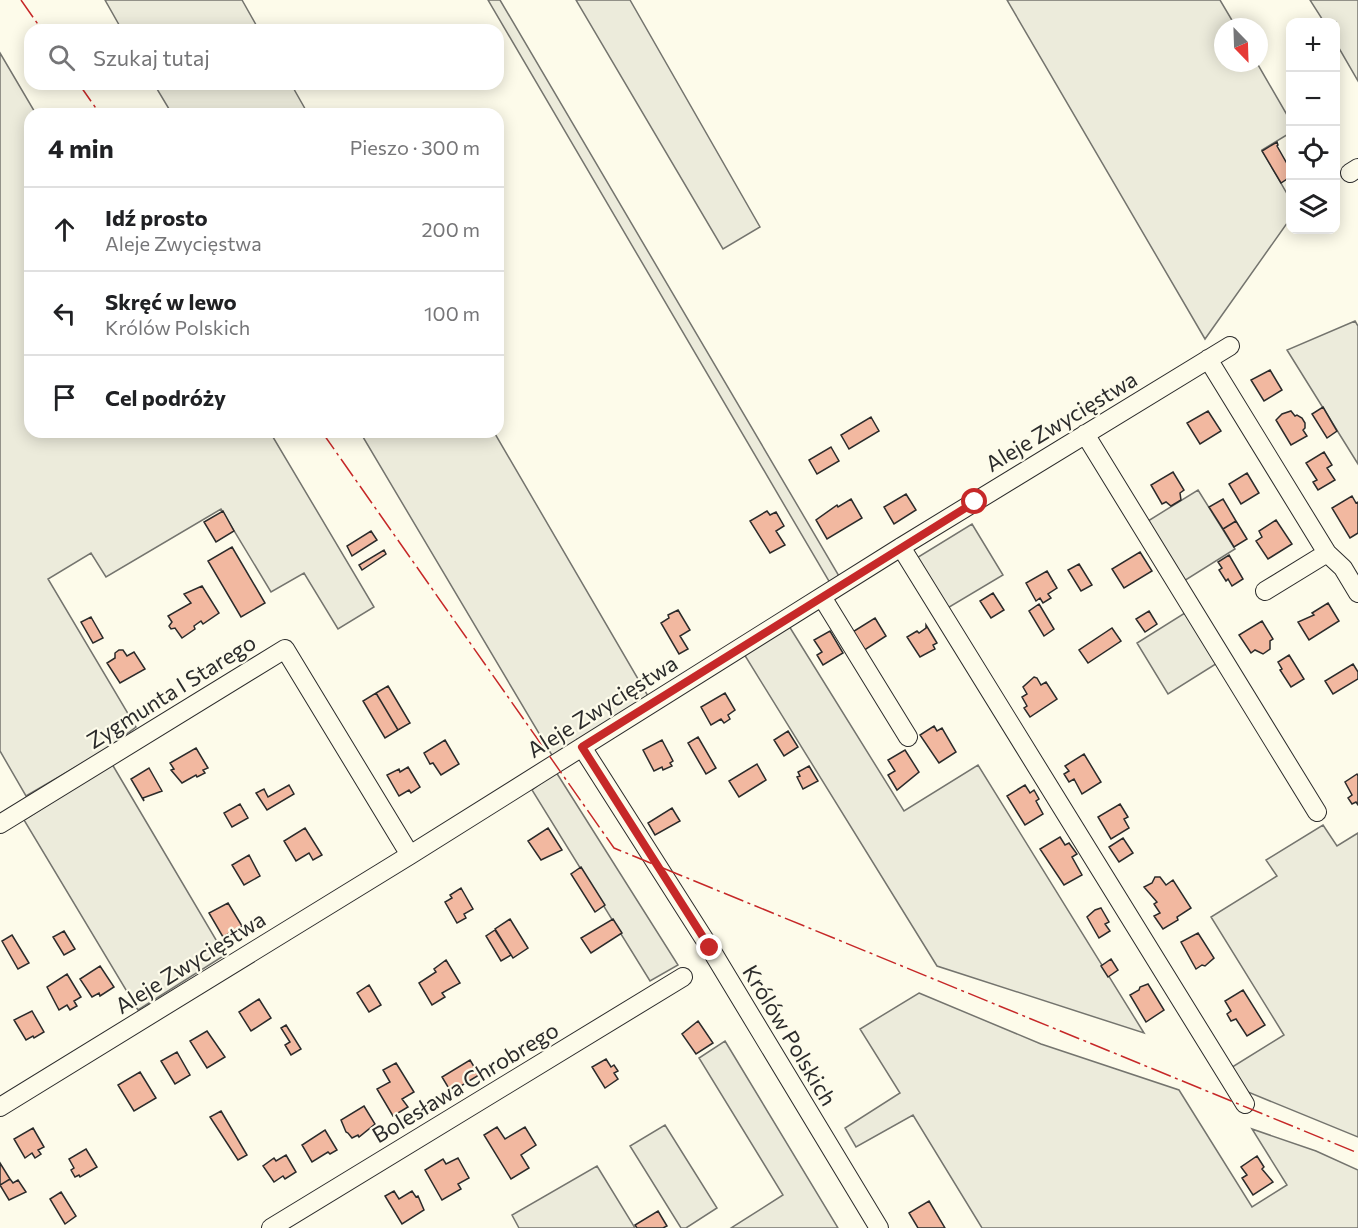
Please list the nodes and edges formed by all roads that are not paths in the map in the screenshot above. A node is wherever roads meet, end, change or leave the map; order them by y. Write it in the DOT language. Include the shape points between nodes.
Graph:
graph roads {
  1 [pos="1230,345"];
  2 [pos="1208,359"];
  3 [pos="1085,434"];
  4 [pos="901,548"];
  5 [pos="1327,553"];
  6 [pos="1265,591"];
  7 [pos="1358,593"];
  8 [pos="822,597"];
  9 [pos="908,737"];
  10 [pos="582,747"];
  11 [pos="1317,812"];
  12 [pos="0,824"];
  13 [pos="410,855"];
  14 [pos="683,977"];
  15 [pos="1245,1104"];
  16 [pos="0,1107"];
  17 [pos="272,1228"];
  18 [pos="879,1228"];
  1 -- 2 [label="street, Aleje Zwycięstwa"];
  2 -- 3 [label="street, Aleje Zwycięstwa"];
  2 -- 5 [label="street"];
  3 -- 4 [label="street, Aleje Zwycięstwa"];
  3 -- 11 [label="street"];
  4 -- 8 [label="street, Aleje Zwycięstwa"];
  4 -- 15 [label="street"];
  5 -- 6 [label="street"];
  5 -- 7 [label="street" via="1343,568"];
  8 -- 9 [label="street"];
  8 -- 10 [label="street, Aleje Zwycięstwa"];
  10 -- 13 [label="street, Aleje Zwycięstwa"];
  10 -- 18 [label="street, Królów Polskich" via="710,948"];
  12 -- 13 [label="street, Zygmunta I Starego" via="285,650"];
  13 -- 16 [label="street, Aleje Zwycięstwa"];
  14 -- 17 [label="street, Bolesława Chrobrego"];
}
